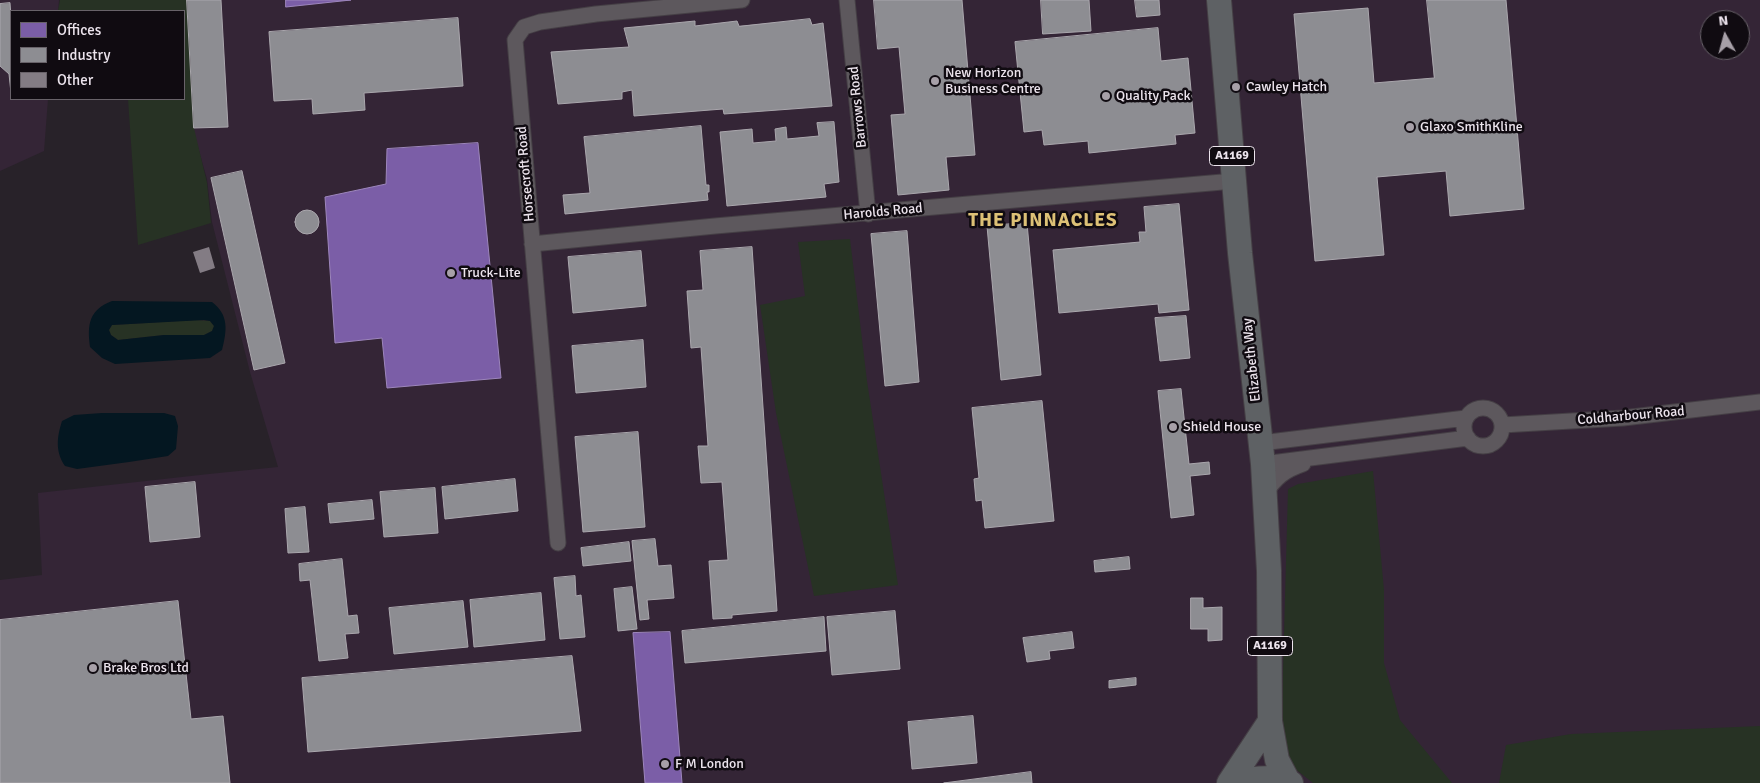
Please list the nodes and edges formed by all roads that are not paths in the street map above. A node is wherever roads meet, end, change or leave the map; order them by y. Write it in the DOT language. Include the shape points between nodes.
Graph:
graph roads {
  1 [pos="742,0"];
  2 [pos="847,0"];
  3 [pos="1219,0"];
  4 [pos="1234,181"];
  5 [pos="868,214"];
  6 [pos="532,244"];
  7 [pos="1760,402"];
  8 [pos="1466,418"];
  9 [pos="1502,425"];
  10 [pos="1468,438"];
  11 [pos="1262,454"];
  12 [pos="1323,456"];
  13 [pos="1264,494"];
  14 [pos="558,543"];
  15 [pos="1270,721"];
  16 [pos="1289,782"];
  17 [pos="1229,783"];
  18 [pos="1237,783"];
  1 -- 6 [label="street, Horsecroft Road" via="596,14 524,27 515,40"];
  2 -- 5 [label="street, Barrows Road"];
  3 -- 4 [label="main road, Elizabeth Way / A1169"];
  4 -- 5 [label="street, Harolds Road"];
  4 -- 11 [label="main road, Elizabeth Way / A1169"];
  5 -- 6 [label="street, Harolds Road"];
  6 -- 14 [label="street, Horsecroft Road"];
  7 -- 9 [label="street, Coldharbour Road" via="1623,418"];
  8 -- 9 [label="street" via="1474,410 1485,408 1496,414"];
  8 -- 10 [label="street" via="1464,428"];
  8 -- 11 [label="street"];
  9 -- 10 [label="street" via="1499,437 1490,444 1480,446"];
  10 -- 12 [label="street"];
  11 -- 12 [label="street"];
  11 -- 13 [label="main road, Elizabeth Way / A1169"];
  12 -- 13 [label="street" via="1277,477"];
  13 -- 15 [label="main road, Elizabeth Way / A1169" via="1269,571"];
  15 -- 16 [label="main road, Elizabeth Way / A1169" via="1277,760"];
  15 -- 17 [label="main road"];
  16 -- 18 [label="main road" via="1267,778"];
}
